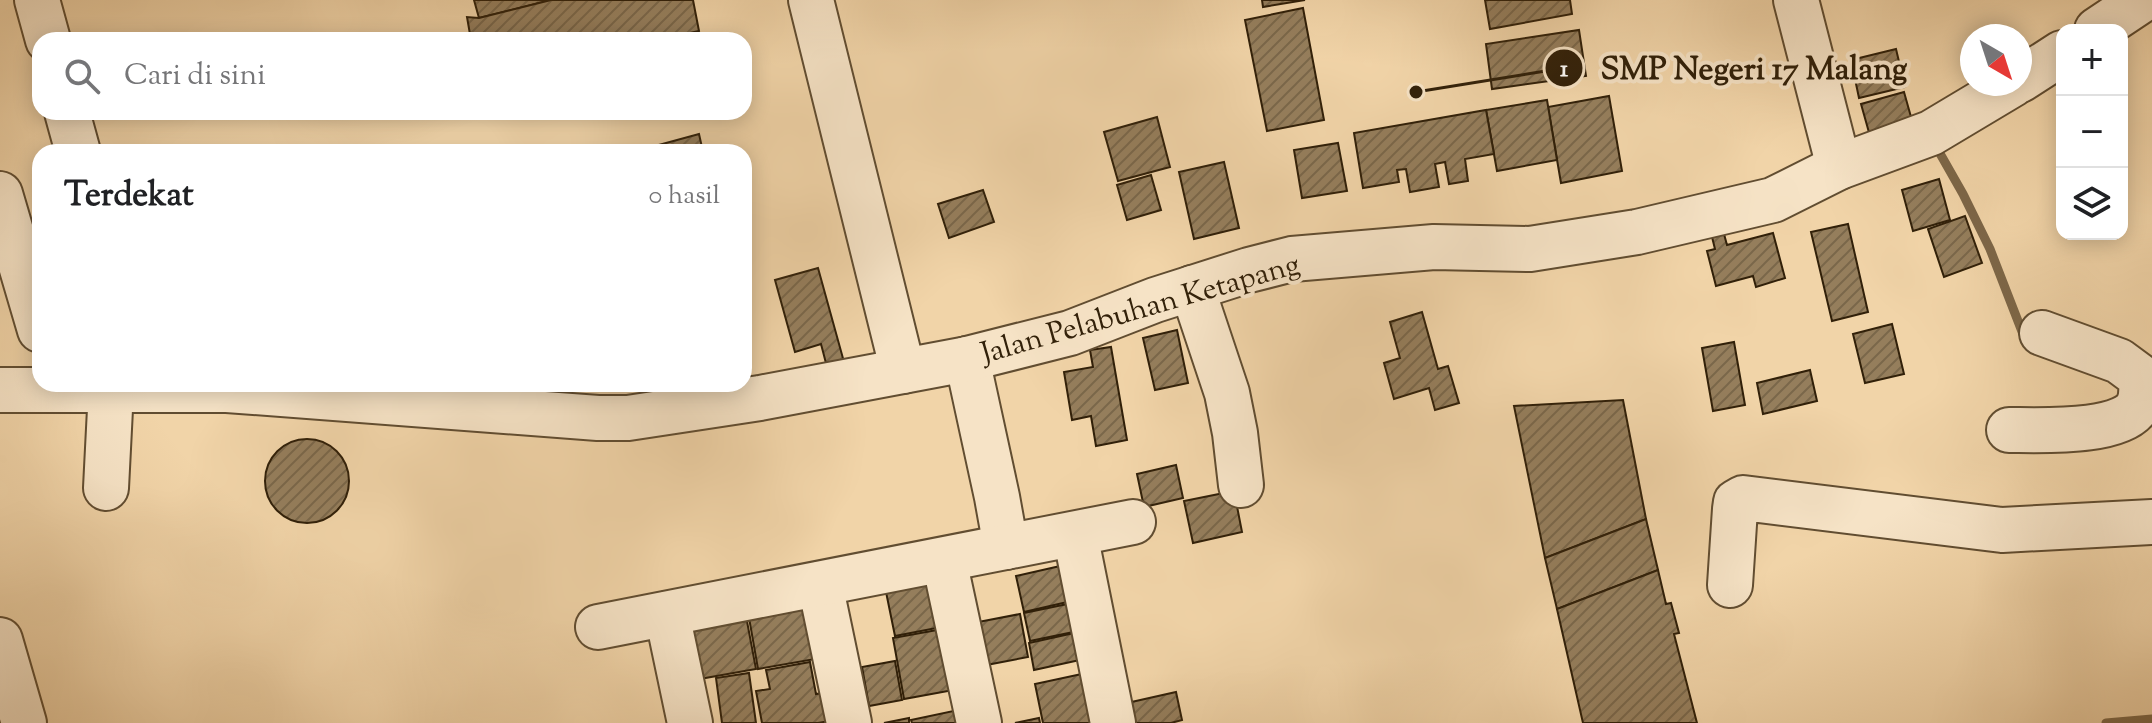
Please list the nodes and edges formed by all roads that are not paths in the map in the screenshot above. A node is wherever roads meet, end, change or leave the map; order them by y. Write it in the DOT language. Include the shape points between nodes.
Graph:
graph roads {
  1 [pos="37,0"];
  2 [pos="811,0"];
  3 [pos="1796,0"];
  4 [pos="2142,0"];
  5 [pos="2106,24"];
  6 [pos="46,32"];
  7 [pos="2056,57"];
  8 [pos="2032,72"];
  9 [pos="1993,96"];
  10 [pos="69,120"];
  11 [pos="76,144"];
  12 [pos="1839,167"];
  13 [pos="0,194"];
  14 [pos="1192,288"];
  15 [pos="32,303"];
  16 [pos="2042,333"];
  17 [pos="967,359"];
  18 [pos="903,371"];
  19 [pos="32,388"];
  20 [pos="0,390"];
  21 [pos="111,392"];
  22 [pos="254,392"];
  23 [pos="2143,396"];
  24 [pos="2009,430"];
  25 [pos="1241,485"];
  26 [pos="106,488"];
  27 [pos="1133,522"];
  28 [pos="2152,522"];
  29 [pos="1075,534"];
  30 [pos="1006,547"];
  31 [pos="944,560"];
  32 [pos="820,584"];
  33 [pos="1730,585"];
  34 [pos="667,614"];
  35 [pos="598,627"];
  36 [pos="0,640"];
  37 [pos="24,723"];
  38 [pos="690,723"];
  39 [pos="849,723"];
  40 [pos="979,723"];
  41 [pos="1113,723"];
  1 -- 6 [label="street"];
  2 -- 18 [label="street"];
  3 -- 12 [label="street"];
  4 -- 5 [label="street"];
  7 -- 8 [label="street"];
  9 -- 12 [label="street, Jalan Pelabuhan Ketapang" via="1931,133"];
  10 -- 11 [label="street"];
  12 -- 14 [label="street, Jalan Pelabuhan Ketapang" via="1773,200 1637,232 1530,249 1434,247 1314,256"];
  13 -- 15 [label="street"];
  14 -- 17 [label="street, Jalan Pelabuhan Ketapang" via="1070,333"];
  14 -- 25 [label="street" via="1227,393"];
  16 -- 23 [label="street" via="2119,361"];
  17 -- 18 [label="street, Jalan Pelabuhan Ketapang"];
  17 -- 30 [label="street"];
  18 -- 22 [label="street, Jalan Pelabuhan Ketapang" via="628,418"];
  19 -- 20 [label="street, Jalan Pelabuhan Ketapang"];
  21 -- 26 [label="street"];
  23 -- 24 [label="street" via="2132,413 2118,421 2085,429"];
  27 -- 29 [label="street"];
  28 -- 33 [label="street" via="2002,530 1743,498 1736,502"];
  29 -- 30 [label="street"];
  29 -- 41 [label="street"];
  30 -- 31 [label="street"];
  31 -- 32 [label="street"];
  31 -- 40 [label="street"];
  32 -- 34 [label="street"];
  32 -- 39 [label="street"];
  34 -- 35 [label="street"];
  34 -- 38 [label="street"];
  36 -- 37 [label="street"];
}
